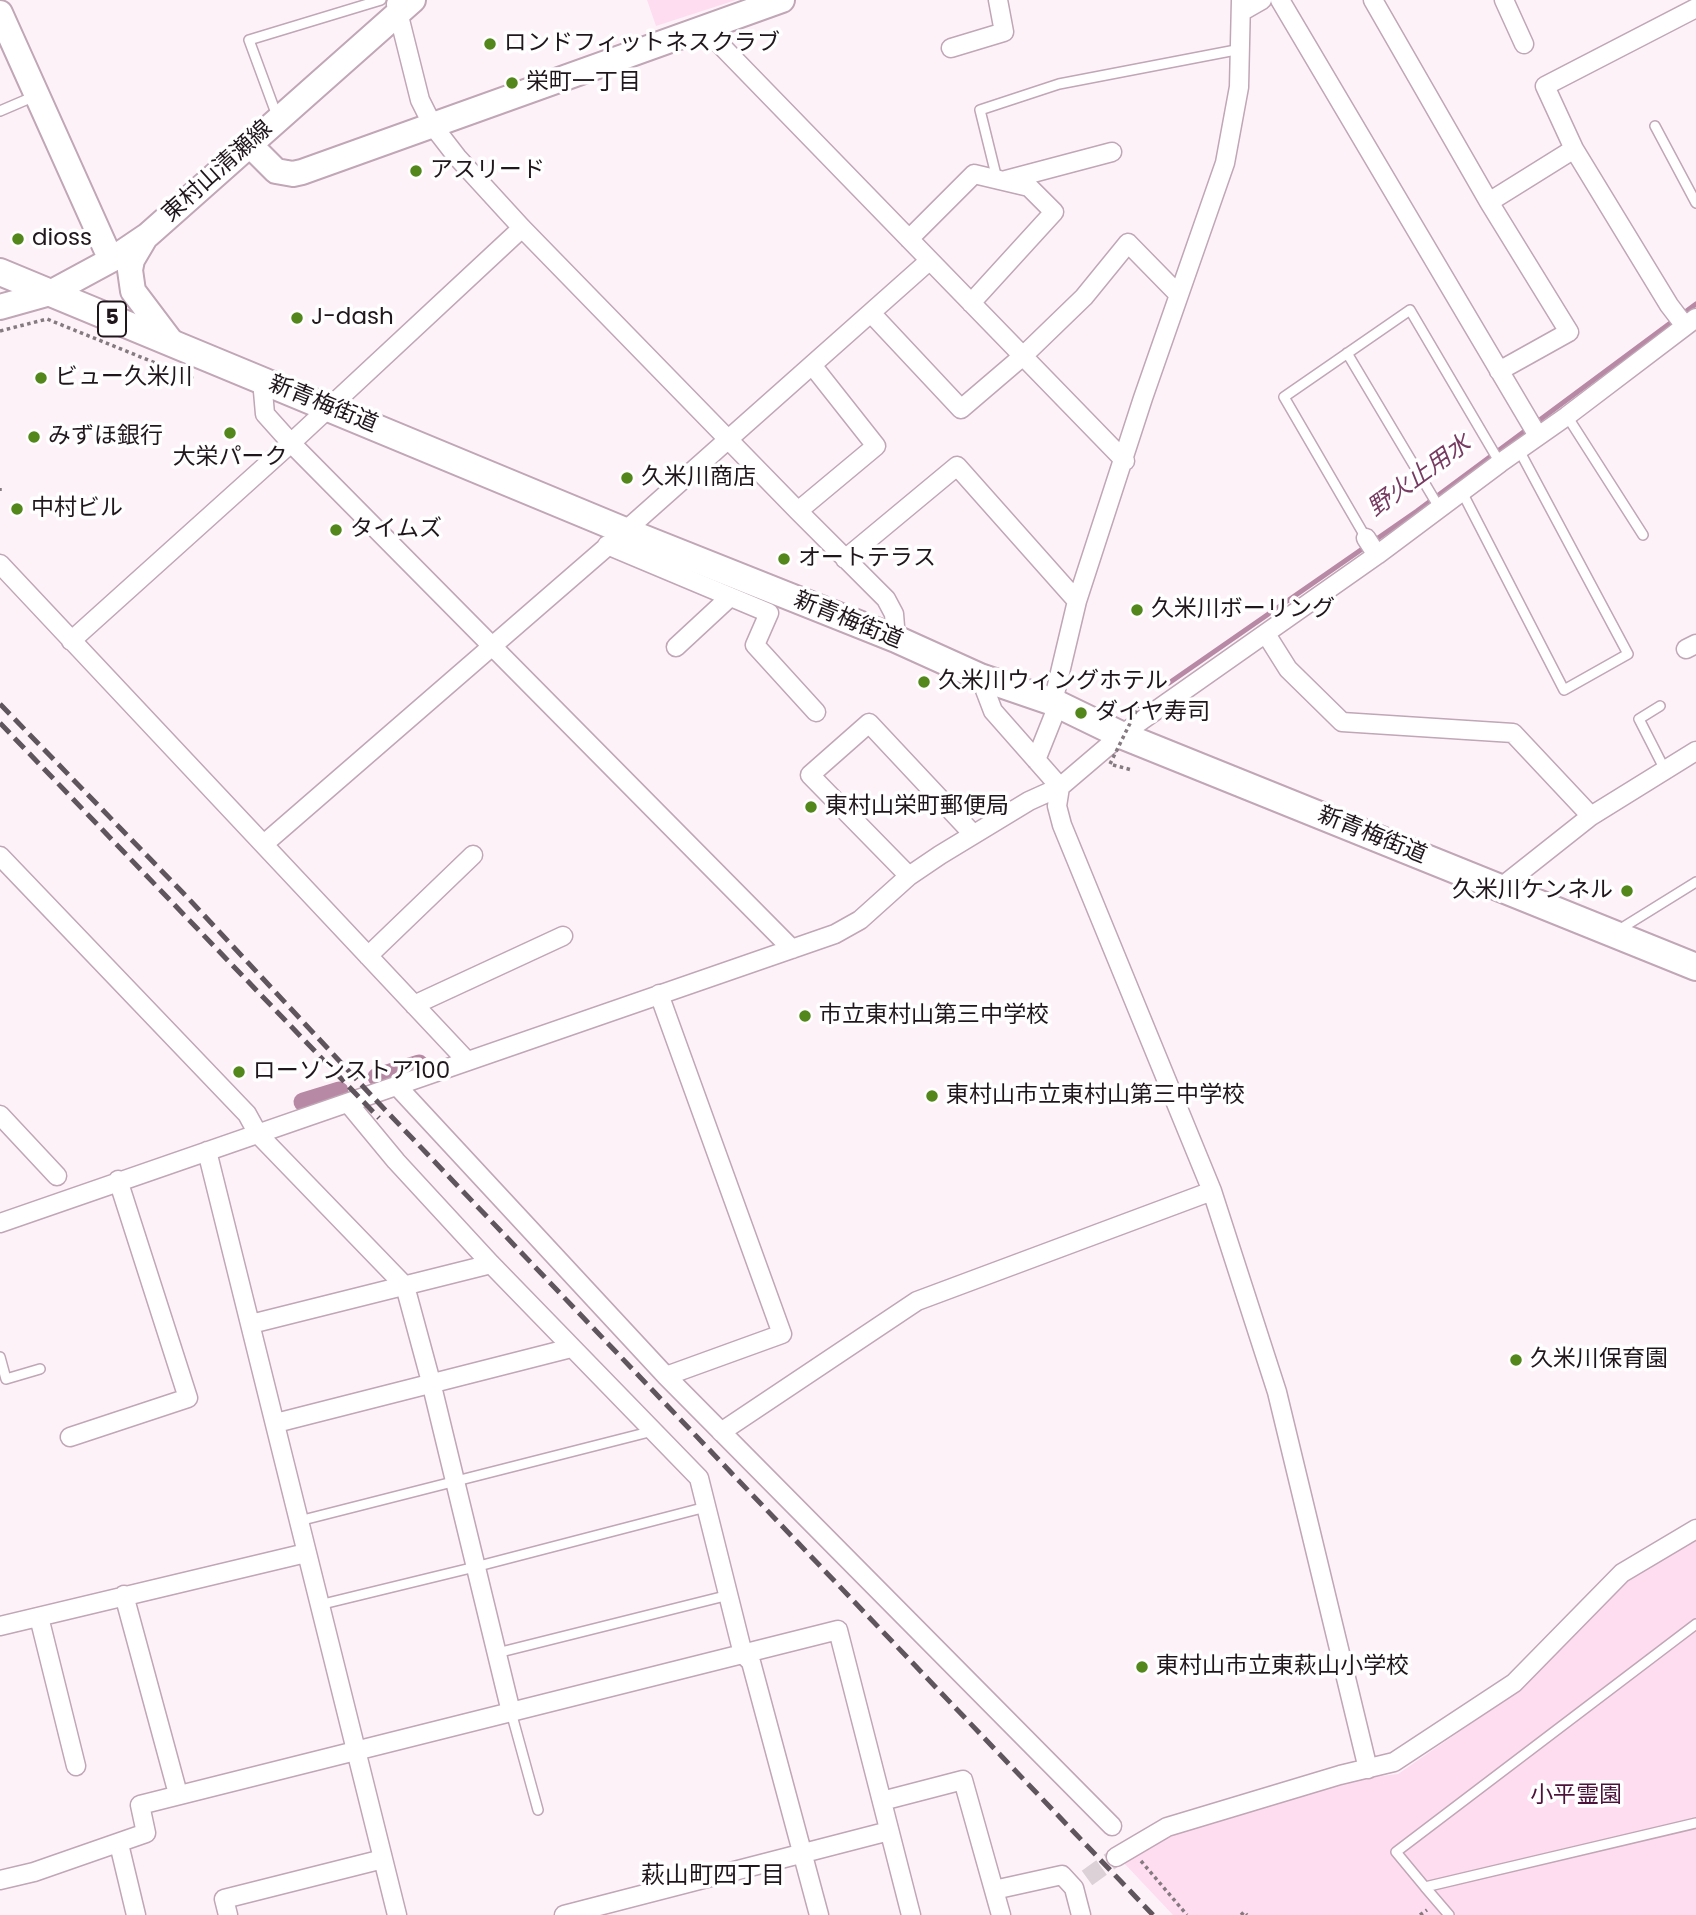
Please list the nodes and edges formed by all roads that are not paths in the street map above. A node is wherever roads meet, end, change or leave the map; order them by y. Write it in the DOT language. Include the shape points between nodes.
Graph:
graph roads {
  1 [pos="782,0"];
  2 [pos="998,0"];
  3 [pos="1262,0"];
  4 [pos="1280,0"];
  5 [pos="1373,0"];
  6 [pos="1504,0"];
  7 [pos="397,3"];
  8 [pos="1241,6"];
  9 [pos="1696,8"];
  10 [pos="0,13"];
  11 [pos="704,28"];
  12 [pos="1524,44"];
  13 [pos="951,48"];
  14 [pos="1241,49"];
  15 [pos="37,95"];
  16 [pos="0,111"];
  17 [pos="278,120"];
  18 [pos="433,126"];
  19 [pos="1655,126"];
  20 [pos="250,145"];
  21 [pos="1574,149"];
  22 [pos="1112,152"];
  23 [pos="1000,180"];
  24 [pos="1489,202"];
  25 [pos="1696,203"];
  26 [pos="522,228"];
  27 [pos="148,235"];
  28 [pos="909,239"];
  29 [pos="111,260"];
  30 [pos="929,261"];
  31 [pos="0,272"];
  32 [pos="50,293"];
  33 [pos="1178,294"];
  34 [pos="971,303"];
  35 [pos="0,307"];
  36 [pos="871,313"];
  37 [pos="1688,323"];
  38 [pos="173,344"];
  39 [pos="1347,353"];
  40 [pos="1023,356"];
  41 [pos="812,365"];
  42 [pos="1499,371"];
  43 [pos="262,380"];
  44 [pos="328,406"];
  45 [pos="1567,416"];
  46 [pos="1533,429"];
  47 [pos="728,439"];
  48 [pos="291,443"];
  49 [pos="1519,450"];
  50 [pos="1125,461"];
  51 [pos="1499,461"];
  52 [pos="1462,492"];
  53 [pos="1438,506"];
  54 [pos="797,512"];
  55 [pos="1643,535"];
  56 [pos="616,538"];
  57 [pos="1372,548"];
  58 [pos="845,559"];
  59 [pos="0,564"];
  60 [pos="730,597"];
  61 [pos="1077,601"];
  62 [pos="1266,634"];
  63 [pos="896,639"];
  64 [pos="71,641"];
  65 [pos="494,645"];
  66 [pos="676,647"];
  67 [pos="980,677"];
  68 [pos="1056,704"];
  69 [pos="1660,706"];
  70 [pos="816,712"];
  71 [pos="1121,734"];
  72 [pos="1696,751"];
  73 [pos="1036,760"];
  74 [pos="1665,770"];
  75 [pos="1060,787"];
  76 [pos="1591,816"];
  77 [pos="972,834"];
  78 [pos="264,844"];
  79 [pos="473,855"];
  80 [pos="0,856"];
  81 [pos="909,876"];
  82 [pos="1696,882"];
  83 [pos="1500,888"];
  84 [pos="1614,933"];
  85 [pos="564,936"];
  86 [pos="792,949"];
  87 [pos="368,956"];
  88 [pos="1696,967"];
  89 [pos="659,994"];
  90 [pos="414,1005"];
  91 [pos="467,1061"];
  92 [pos="397,1086"];
  93 [pos="348,1103"];
  94 [pos="0,1115"];
  95 [pos="258,1134"];
  96 [pos="207,1151"];
  97 [pos="57,1175"];
  98 [pos="118,1180"];
  99 [pos="1212,1191"];
  100 [pos="0,1223"];
  101 [pos="491,1264"];
  102 [pos="405,1286"];
  103 [pos="251,1324"];
  104 [pos="571,1348"];
  105 [pos="0,1357"];
  106 [pos="40,1368"];
  107 [pos="666,1376"];
  108 [pos="431,1382"];
  109 [pos="276,1423"];
  110 [pos="654,1431"];
  111 [pos="721,1432"];
  112 [pos="70,1437"];
  113 [pos="455,1481"];
  114 [pos="706,1507"];
  115 [pos="299,1521"];
  116 [pos="1696,1529"];
  117 [pos="306,1553"];
  118 [pos="475,1567"];
  119 [pos="124,1595"];
  120 [pos="729,1595"];
  121 [pos="319,1605"];
  122 [pos="38,1617"];
  123 [pos="1696,1624"];
  124 [pos="0,1626"];
  125 [pos="497,1653"];
  126 [pos="743,1654"];
  127 [pos="511,1712"];
  128 [pos="356,1752"];
  129 [pos="76,1766"];
  130 [pos="1368,1769"];
  131 [pos="178,1794"];
  132 [pos="882,1801"];
  133 [pos="538,1810"];
  134 [pos="1696,1823"];
  135 [pos="1112,1826"];
  136 [pos="889,1831"];
  137 [pos="119,1844"];
  138 [pos="1123,1853"];
  139 [pos="802,1855"];
  140 [pos="383,1859"];
  141 [pos="0,1880"];
  142 [pos="1425,1887"];
  143 [pos="994,1890"];
  144 [pos="623,1908"];
  145 [pos="136,1915"];
  146 [pos="228,1915"];
  147 [pos="397,1915"];
  148 [pos="564,1915"];
  149 [pos="819,1915"];
  150 [pos="911,1915"];
  151 [pos="1001,1915"];
  152 [pos="1081,1915"];
  153 [pos="1449,1915"];
  1 -- 11 [label="street"];
  2 -- 13 [label="street" via="1004,32"];
  3 -- 8 [label="street"];
  4 -- 42 [label="street"];
  5 -- 24 [label="street"];
  6 -- 12 [label="street"];
  7 -- 17 [label="street, 東村山清瀬線"];
  7 -- 17 [label="lane" via="249,40"];
  7 -- 18 [label="street" via="420,100"];
  8 -- 14 [label="street"];
  9 -- 21 [label="street" via="1545,86"];
  10 -- 15 [label="street"];
  11 -- 18 [label="street"];
  11 -- 28 [label="street"];
  14 -- 23 [label="lane" via="1059,84 980,110"];
  14 -- 33 [label="street" via="1225,163"];
  15 -- 16 [label="lane"];
  15 -- 29 [label="street"];
  17 -- 20 [label="street, 東村山清瀬線"];
  18 -- 20 [label="street" via="293,174 271,168"];
  18 -- 26 [label="street"];
  19 -- 25 [label="lane"];
  20 -- 27 [label="street, 東村山清瀬線"];
  21 -- 24 [label="street"];
  21 -- 37 [label="street" via="1669,305"];
  22 -- 23 [label="street"];
  23 -- 28 [label="street" via="974,174"];
  23 -- 34 [label="street" via="1029,187 1054,212"];
  24 -- 42 [label="street" via="1569,332"];
  26 -- 44 [label="street"];
  26 -- 47 [label="street"];
  27 -- 29 [label="street, 東村山清瀬線"];
  27 -- 38 [label="street" via="132,260 130,281"];
  28 -- 30 [label="street"];
  29 -- 32 [label="street, 東村山清瀬線"];
  30 -- 34 [label="street"];
  30 -- 36 [label="street"];
  31 -- 32 [label="main road, 新青梅街道 / 5"];
  32 -- 35 [label="street, 東村山清瀬線"];
  32 -- 38 [label="main road, 新青梅街道 / 5"];
  33 -- 40 [label="street" via="1128,243 1084,297"];
  33 -- 50 [label="street"];
  34 -- 40 [label="street"];
  36 -- 40 [label="street" via="961,409"];
  36 -- 41 [label="street"];
  37 -- 45 [label="street"];
  38 -- 43 [label="main road, 新青梅街道 / 5"];
  39 -- 51 [label="lane" via="1410,310"];
  39 -- 53 [label="lane"];
  39 -- 57 [label="lane" via="1284,397"];
  40 -- 50 [label="street"];
  41 -- 47 [label="street"];
  41 -- 54 [label="street" via="876,446"];
  42 -- 46 [label="street"];
  43 -- 44 [label="main road, 新青梅街道 / 5"];
  43 -- 48 [label="street" via="265,414"];
  44 -- 48 [label="street"];
  44 -- 56 [label="main road, 新青梅街道 / 5"];
  45 -- 46 [label="street"];
  45 -- 55 [label="lane"];
  46 -- 49 [label="street"];
  47 -- 54 [label="street"];
  47 -- 56 [label="street"];
  48 -- 64 [label="street"];
  48 -- 65 [label="street"];
  49 -- 51 [label="street"];
  49 -- 52 [label="lane" via="1628,654 1564,690"];
  50 -- 61 [label="street"];
  51 -- 52 [label="street"];
  52 -- 53 [label="street"];
  53 -- 57 [label="street"];
  54 -- 58 [label="street"];
  56 -- 60 [label="street"];
  56 -- 63 [label="main road, 新青梅街道 / 5"];
  56 -- 65 [label="street"];
  57 -- 62 [label="street"];
  58 -- 61 [label="street" via="957,466"];
  58 -- 63 [label="street" via="886,599 894,614"];
  59 -- 64 [label="street"];
  60 -- 66 [label="street"];
  60 -- 70 [label="street" via="769,613 755,645"];
  61 -- 68 [label="street"];
  62 -- 71 [label="street"];
  62 -- 76 [label="street" via="1289,670 1342,722 1513,733"];
  63 -- 67 [label="main road, 新青梅街道 / 5"];
  64 -- 78 [label="street"];
  65 -- 78 [label="street"];
  65 -- 86 [label="street"];
  67 -- 68 [label="main road, 新青梅街道 / 5"];
  67 -- 73 [label="street" via="993,711"];
  68 -- 71 [label="main road, 新青梅街道 / 5"];
  68 -- 73 [label="street"];
  69 -- 74 [label="lane" via="1639,719"];
  71 -- 75 [label="street"];
  71 -- 83 [label="main road, 新青梅街道 / 5"];
  72 -- 74 [label="street"];
  73 -- 75 [label="street"];
  74 -- 76 [label="street"];
  75 -- 77 [label="street"];
  75 -- 99 [label="street" via="1057,806 1062,825"];
  76 -- 83 [label="street"];
  77 -- 81 [label="street"];
  77 -- 81 [label="street" via="869,723 810,775"];
  78 -- 87 [label="street"];
  79 -- 87 [label="street"];
  80 -- 95 [label="street" via="247,1114"];
  81 -- 86 [label="street" via="860,920"];
  82 -- 84 [label="lane"];
  83 -- 84 [label="main road, 新青梅街道 / 5"];
  84 -- 88 [label="main road, 新青梅街道 / 5"];
  85 -- 90 [label="street"];
  86 -- 89 [label="street"];
  87 -- 90 [label="street"];
  89 -- 91 [label="street"];
  89 -- 107 [label="street" via="782,1334"];
  90 -- 91 [label="street"];
  91 -- 92 [label="street"];
  92 -- 93 [label="street"];
  92 -- 107 [label="street"];
  93 -- 95 [label="street"];
  93 -- 101 [label="street"];
  94 -- 97 [label="street"];
  95 -- 96 [label="street"];
  95 -- 102 [label="street"];
  96 -- 98 [label="street"];
  96 -- 103 [label="street"];
  98 -- 100 [label="street"];
  98 -- 112 [label="street" via="188,1398"];
  99 -- 111 [label="street" via="917,1301"];
  99 -- 130 [label="street" via="1277,1392"];
  101 -- 102 [label="street"];
  101 -- 104 [label="street"];
  102 -- 103 [label="street"];
  102 -- 108 [label="street"];
  103 -- 109 [label="street"];
  104 -- 108 [label="street"];
  104 -- 110 [label="street"];
  105 -- 106 [label="lane" via="6,1379"];
  107 -- 111 [label="street"];
  108 -- 109 [label="street"];
  108 -- 113 [label="street"];
  109 -- 115 [label="street"];
  110 -- 113 [label="lane"];
  110 -- 114 [label="street" via="699,1478"];
  111 -- 135 [label="street"];
  113 -- 115 [label="lane"];
  113 -- 118 [label="street"];
  114 -- 118 [label="lane"];
  114 -- 120 [label="street"];
  115 -- 117 [label="street"];
  116 -- 130 [label="street" via="1622,1573 1514,1683 1394,1762"];
  117 -- 119 [label="street"];
  117 -- 121 [label="street"];
  118 -- 121 [label="lane"];
  118 -- 125 [label="street"];
  119 -- 122 [label="street"];
  119 -- 131 [label="street"];
  120 -- 125 [label="lane"];
  120 -- 126 [label="street"];
  121 -- 128 [label="street"];
  122 -- 124 [label="street"];
  122 -- 129 [label="street"];
  123 -- 142 [label="lane" via="1395,1852"];
  125 -- 127 [label="street"];
  126 -- 127 [label="street"];
  126 -- 132 [label="street" via="838,1630"];
  126 -- 139 [label="street" via="751,1662"];
  127 -- 128 [label="street"];
  127 -- 133 [label="lane"];
  128 -- 131 [label="street"];
  128 -- 140 [label="street"];
  130 -- 138 [label="street" via="1167,1827"];
  131 -- 137 [label="street" via="140,1805 146,1833"];
  132 -- 136 [label="street"];
  132 -- 143 [label="street" via="963,1780"];
  134 -- 142 [label="lane"];
  136 -- 139 [label="street"];
  136 -- 150 [label="street"];
  137 -- 141 [label="street"];
  137 -- 145 [label="street"];
  139 -- 144 [label="street"];
  139 -- 149 [label="street"];
  140 -- 146 [label="street" via="225,1899"];
  140 -- 147 [label="street"];
  142 -- 153 [label="lane"];
  143 -- 151 [label="street"];
  143 -- 152 [label="street" via="1062,1875 1080,1883"];
  144 -- 148 [label="street"];
}
